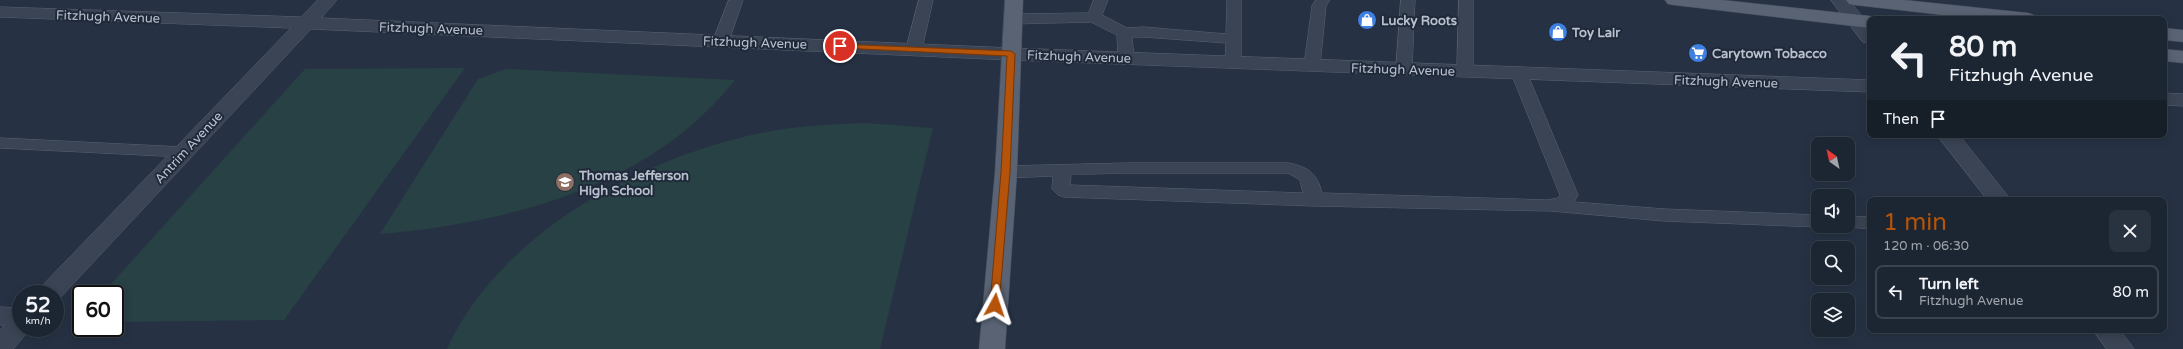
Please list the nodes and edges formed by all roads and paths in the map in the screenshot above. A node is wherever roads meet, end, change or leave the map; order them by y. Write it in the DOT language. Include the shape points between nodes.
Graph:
graph roads {
  1 [pos="328,0"];
  2 [pos="736,0"];
  3 [pos="926,0"];
  4 [pos="1101,0"];
  5 [pos="1234,0"];
  6 [pos="1323,0"];
  7 [pos="1408,0"];
  8 [pos="1466,0"];
  9 [pos="1674,0"];
  10 [pos="1840,0"];
  11 [pos="1855,0"];
  12 [pos="1014,9"];
  13 [pos="0,12"];
  14 [pos="2001,16"];
  15 [pos="1094,17"];
  16 [pos="1863,22"];
  17 [pos="305,23"];
  18 [pos="1124,33"];
  19 [pos="2167,34"];
  20 [pos="2183,36"];
  21 [pos="1233,39"];
  22 [pos="721,41"];
  23 [pos="914,49"];
  24 [pos="1011,54"];
  25 [pos="2167,55"];
  26 [pos="2183,57"];
  27 [pos="1126,58"];
  28 [pos="1233,62"];
  29 [pos="1312,65"];
  30 [pos="1404,69"];
  31 [pos="1465,71"];
  32 [pos="1519,73"];
  33 [pos="1867,86"];
  34 [pos="2167,99"];
  35 [pos="2183,100"];
  36 [pos="1950,138"];
  37 [pos="0,142"];
  38 [pos="183,152"];
  39 [pos="1063,170"];
  40 [pos="1006,172"];
  41 [pos="1998,197"];
  42 [pos="1314,200"];
  43 [pos="1548,206"];
  44 [pos="1811,221"];
  45 [pos="1855,222"];
  46 [pos="1867,223"];
  47 [pos="57,285"];
  48 [pos="0,316"];
  49 [pos="12,317"];
  50 [pos="12,333"];
  51 [pos="2109,333"];
  52 [pos="0,346"];
  53 [pos="992,349"];
  54 [pos="2122,349"];
  1 -- 17 [label="street, Antrim Avenue"];
  2 -- 22 [label="lane"];
  3 -- 23 [label="lane"];
  4 -- 15 [label="lane"];
  5 -- 21 [label="lane"];
  6 -- 29 [label="lane" via="1319,6"];
  7 -- 30 [label="lane"];
  8 -- 31 [label="lane"];
  9 -- 16 [label="main road"];
  10 -- 16 [label="street"];
  11 -- 14 [label="main road"];
  12 -- 15 [label="lane"];
  12 -- 24 [label="main road"];
  13 -- 17 [label="street, Fitzhugh Avenue"];
  15 -- 18 [label="lane"];
  17 -- 22 [label="street, Fitzhugh Avenue"];
  17 -- 38 [label="street, Antrim Avenue"];
  18 -- 21 [label="lane" via="1144,32"];
  18 -- 27 [label="lane"];
  19 -- 20 [label="main road"];
  21 -- 28 [label="lane"];
  22 -- 23 [label="street, Fitzhugh Avenue"];
  23 -- 24 [label="street, Fitzhugh Avenue"];
  24 -- 27 [label="street, Fitzhugh Avenue"];
  24 -- 40 [label="main road"];
  25 -- 26 [label="main road"];
  27 -- 28 [label="street, Fitzhugh Avenue"];
  28 -- 29 [label="street, Fitzhugh Avenue"];
  29 -- 30 [label="street, Fitzhugh Avenue"];
  30 -- 31 [label="street, Fitzhugh Avenue"];
  31 -- 32 [label="street, Fitzhugh Avenue"];
  32 -- 33 [label="street, Fitzhugh Avenue"];
  32 -- 43 [label="lane" via="1569,195 1565,202"];
  34 -- 35 [label="street"];
  36 -- 41 [label="street"];
  37 -- 38 [label="lane"];
  38 -- 47 [label="street, Antrim Avenue"];
  39 -- 40 [label="lane"];
  39 -- 42 [label="lane" via="1289,168 1302,171 1310,178"];
  39 -- 42 [label="lane" via="1061,189 1064,191"];
  40 -- 53 [label="main road"];
  42 -- 43 [label="lane"];
  43 -- 44 [label="lane" via="1664,215"];
  45 -- 46 [label="lane"];
  48 -- 49 [label="street"];
  50 -- 52 [label="street"];
  51 -- 54 [label="street"];
}
